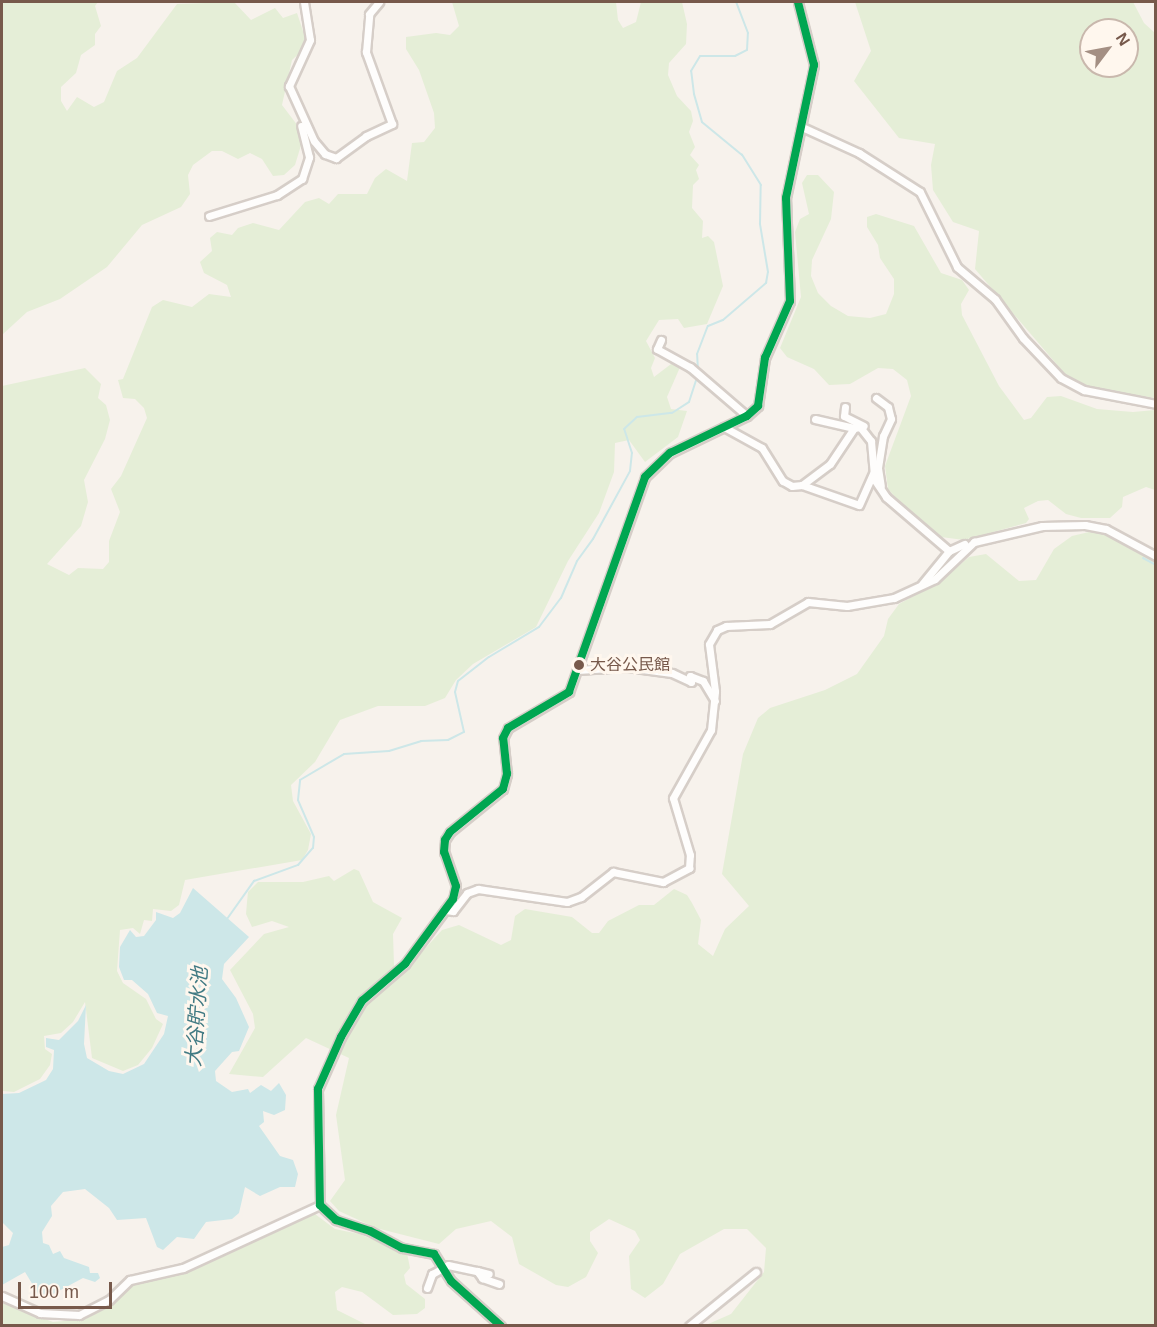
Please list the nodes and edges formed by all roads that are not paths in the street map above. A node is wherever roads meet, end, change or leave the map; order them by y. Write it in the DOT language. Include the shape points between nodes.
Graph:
graph roads {
  1 [pos="303,2"];
  2 [pos="379,2"];
  3 [pos="798,2"];
  4 [pos="297,110"];
  5 [pos="802,127"];
  6 [pos="209,216"];
  7 [pos="661,340"];
  8 [pos="876,398"];
  9 [pos="1155,404"];
  10 [pos="845,407"];
  11 [pos="747,416"];
  12 [pos="815,419"];
  13 [pos="724,427"];
  14 [pos="854,428"];
  15 [pos="868,433"];
  16 [pos="873,473"];
  17 [pos="802,485"];
  18 [pos="882,491"];
  19 [pos="974,542"];
  20 [pos="948,550"];
  21 [pos="1155,556"];
  22 [pos="920,586"];
  23 [pos="577,670"];
  24 [pos="715,701"];
  25 [pos="445,910"];
  26 [pos="320,1205"];
  27 [pos="443,1268"];
  28 [pos="477,1271"];
  29 [pos="756,1272"];
  30 [pos="489,1274"];
  31 [pos="499,1284"];
  32 [pos="427,1288"];
  33 [pos="2,1296"];
  34 [pos="496,1324"];
  35 [pos="690,1326"];
  1 -- 4 [label="street" via="310,40 289,86"];
  2 -- 4 [label="street" via="369,14 366,52 392,124 366,136 336,158 320,150"];
  3 -- 5 [label="street" via="814,65"];
  4 -- 6 [label="street" via="309,151 302,179 277,195"];
  5 -- 9 [label="street" via="859,153 920,192 957,267 995,299 1023,338 1061,378 1084,390"];
  5 -- 11 [label="street" via="784,217 790,301 765,358 760,400"];
  7 -- 11 [label="street" via="657,349 702,376"];
  8 -- 18 [label="street" via="888,407 891,419 883,436 878,468"];
  10 -- 15 [label="street" via="844,416 859,422"];
  11 -- 13 [label="street"];
  12 -- 14 [label="street"];
  13 -- 17 [label="street" via="762,448 786,483"];
  13 -- 23 [label="street" via="670,453 645,477"];
  14 -- 15 [label="street"];
  14 -- 17 [label="street" via="834,460"];
  15 -- 16 [label="street"];
  16 -- 17 [label="street" via="859,505"];
  16 -- 18 [label="street"];
  18 -- 20 [label="street"];
  19 -- 20 [label="street"];
  19 -- 21 [label="street" via="1042,526 1085,525 1125,537"];
  19 -- 22 [label="street" via="935,579"];
  20 -- 22 [label="street"];
  22 -- 24 [label="street" via="872,604 808,602 770,624 717,630 709,644"];
  23 -- 24 [label="street" via="627,667 672,673 691,682 690,676 703,681"];
  23 -- 25 [label="street" via="569,692 562,698 508,728 503,738 507,774 503,789 447,836 444,852 456,886"];
  24 -- 25 [label="street" via="708,738 673,798 691,859 686,871 663,882 613,872 567,903 475,889 455,910"];
  25 -- 26 [label="street" via="405,964 362,1001 329,1062 318,1089"];
  26 -- 27 [label="street" via="336,1220 370,1231 402,1248 434,1254"];
  26 -- 33 [label="street" via="183,1268 130,1280 109,1300 79,1315 40,1313"];
  27 -- 28 [label="street" via="453,1265"];
  27 -- 32 [label="street" via="432,1274"];
  27 -- 34 [label="street" via="451,1281"];
  28 -- 30 [label="street"];
  28 -- 31 [label="street" via="486,1280"];
  29 -- 35 [label="street"];
}
